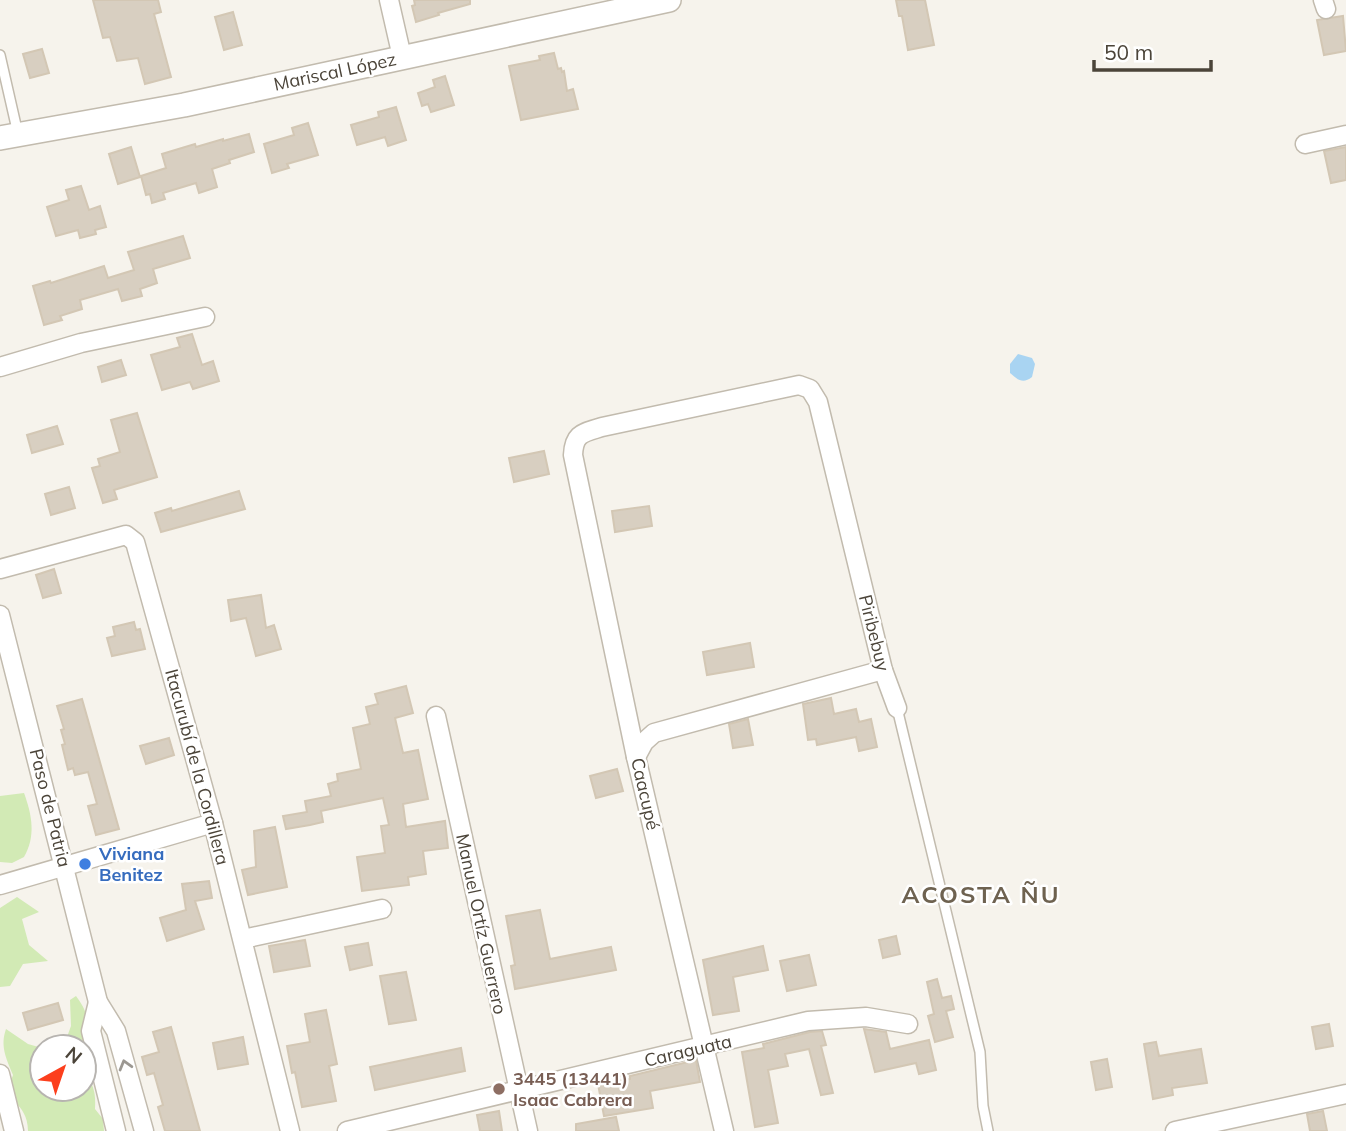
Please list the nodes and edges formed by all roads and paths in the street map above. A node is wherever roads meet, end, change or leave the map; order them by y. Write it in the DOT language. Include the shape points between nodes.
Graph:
graph roads {
  1 [pos="389,0"];
  2 [pos="669,0"];
  3 [pos="613,6"];
  4 [pos="0,55"];
  5 [pos="402,57"];
  6 [pos="1346,135"];
  7 [pos="9,136"];
  8 [pos="1304,144"];
  9 [pos="205,317"];
  10 [pos="0,367"];
  11 [pos="573,455"];
  12 [pos="0,569"];
  13 [pos="0,615"];
  14 [pos="883,670"];
  15 [pos="897,708"];
  16 [pos="436,716"];
  17 [pos="636,757"];
  18 [pos="213,823"];
  19 [pos="65,867"];
  20 [pos="0,885"];
  21 [pos="382,909"];
  22 [pos="243,939"];
  23 [pos="98,1002"];
  24 [pos="908,1024"];
  25 [pos="703,1048"];
  26 [pos="0,1074"];
  27 [pos="518,1091"];
  28 [pos="1346,1094"];
  29 [pos="15,1131"];
  30 [pos="116,1131"];
  31 [pos="144,1131"];
  32 [pos="290,1131"];
  33 [pos="347,1131"];
  34 [pos="528,1131"];
  35 [pos="724,1131"];
  36 [pos="988,1131"];
  37 [pos="1175,1131"];
  1 -- 5 [label="street"];
  2 -- 3 [label="street, Mariscal López"];
  3 -- 5 [label="street, Mariscal López"];
  4 -- 7 [label="lane"];
  5 -- 7 [label="street, Mariscal López" via="184,105"];
  6 -- 8 [label="street"];
  9 -- 10 [label="street" via="81,343"];
  11 -- 14 [label="street, Piribebuy" via="578,437 602,427 799,386 810,389 818,402"];
  11 -- 17 [label="street, Caacupé"];
  12 -- 18 [label="street, Itacurubí de la Cordillera" via="126,535 132,538"];
  13 -- 19 [label="street, Paso de Patria"];
  14 -- 15 [label="street, Piribebuy"];
  14 -- 17 [label="street" via="654,733"];
  15 -- 36 [label="lane, Piribebuy" via="980,1052"];
  16 -- 27 [label="street, Manuel Ortíz Guerrero"];
  17 -- 25 [label="street, Caacupé"];
  18 -- 19 [label="street"];
  18 -- 22 [label="street, Itacurubí de la Cordillera"];
  19 -- 20 [label="street"];
  19 -- 23 [label="street, Paso de Patria"];
  21 -- 22 [label="street"];
  22 -- 32 [label="street, Itacurubí de la Cordillera"];
  23 -- 30 [label="street, Paso de Patria" via="91,1031"];
  31 -- 23 [label="street, Paso de Patria, one-way" via="116,1031"];
  24 -- 25 [label="street, Caraguata" via="866,1017 808,1021"];
  25 -- 27 [label="street, Caraguata"];
  25 -- 35 [label="street, Caacupé"];
  26 -- 29 [label="street"];
  27 -- 33 [label="street, Caraguata"];
  27 -- 34 [label="street, Manuel Ortíz Guerrero"];
  28 -- 37 [label="street"];
}
